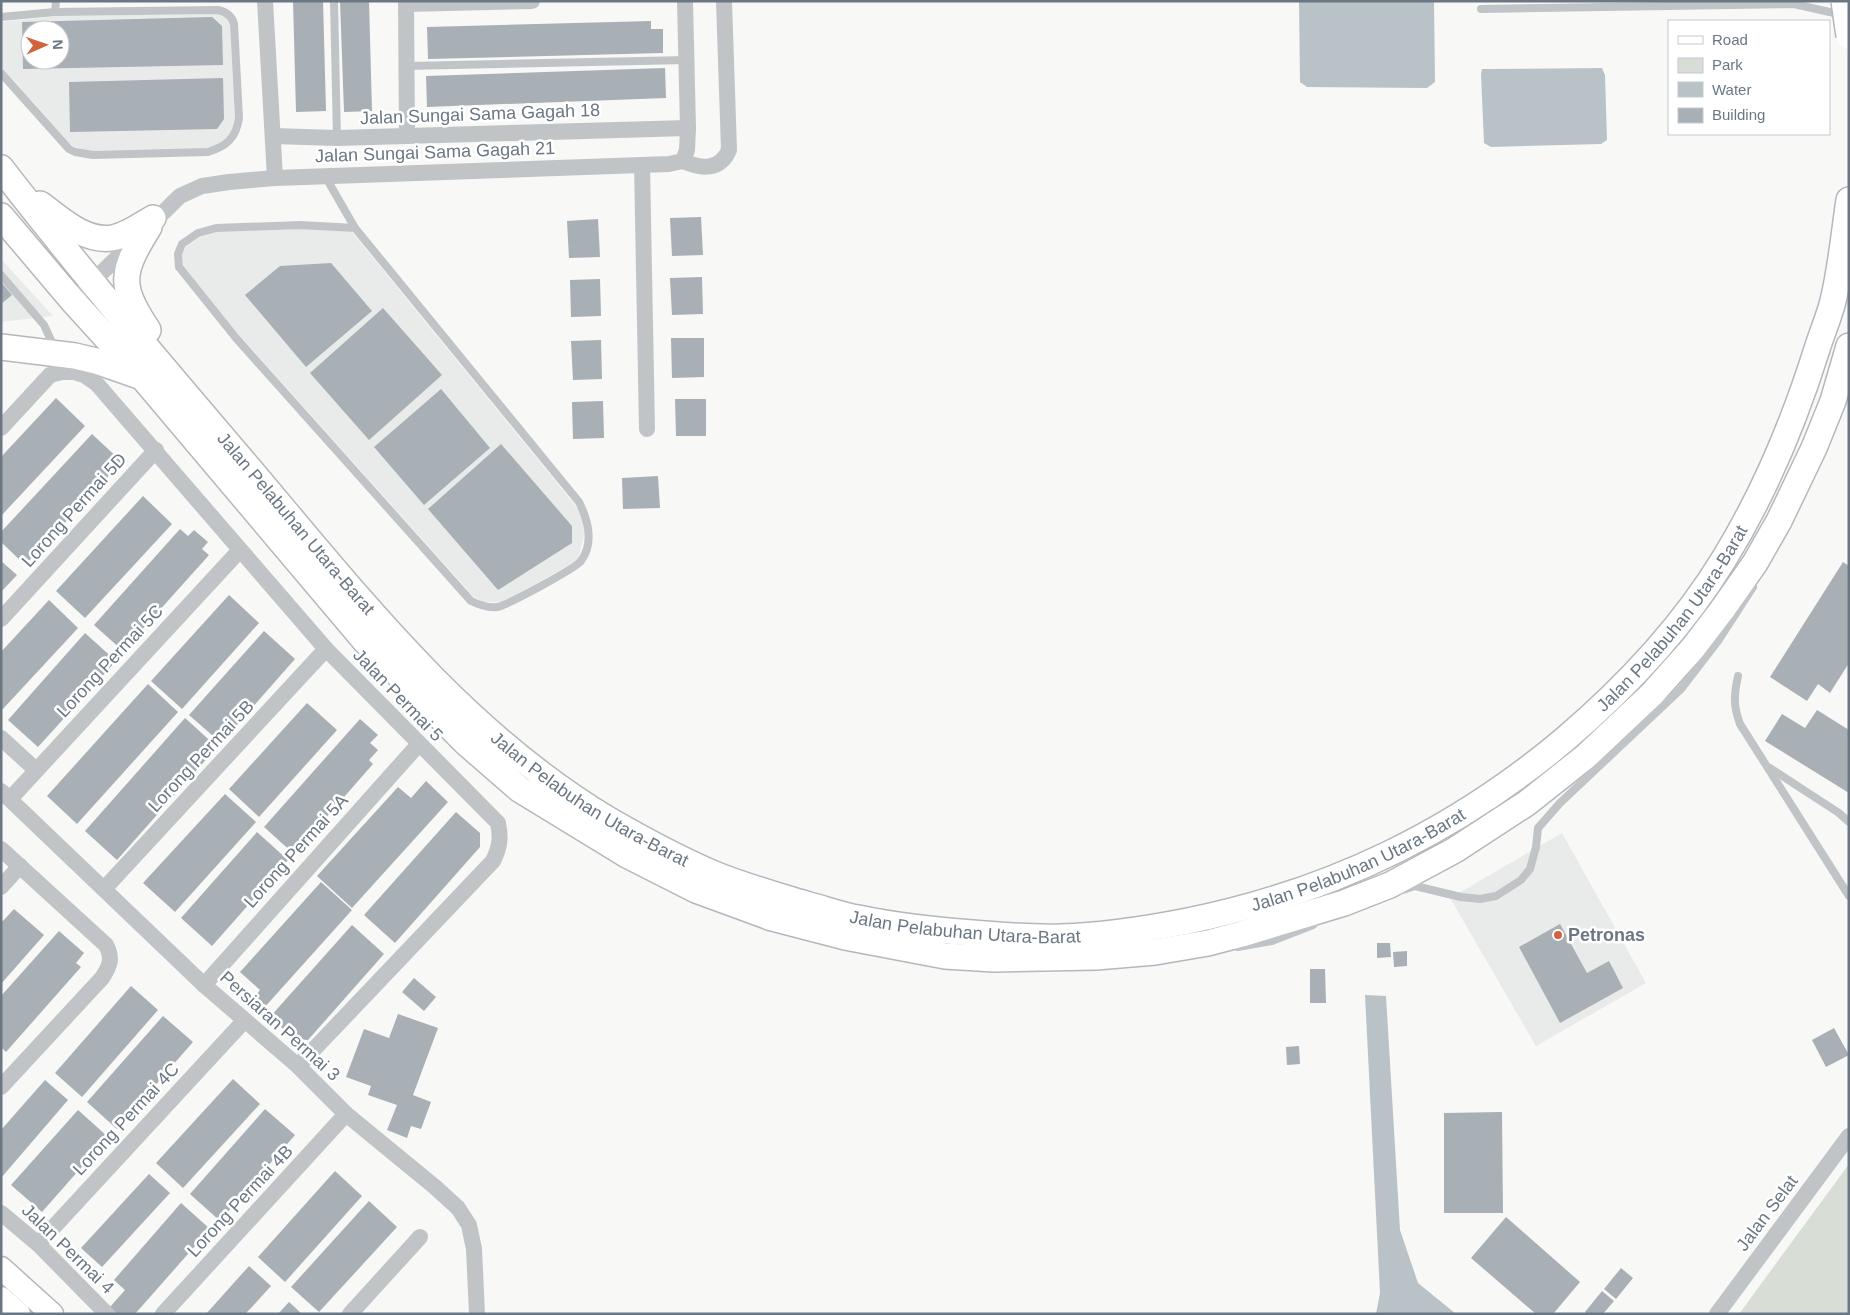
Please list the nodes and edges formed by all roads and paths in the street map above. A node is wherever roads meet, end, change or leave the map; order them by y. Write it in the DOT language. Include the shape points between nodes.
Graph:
graph roads {
  1 [pos="56,1"];
  2 [pos="198,1"];
  3 [pos="265,1"];
  4 [pos="334,1"];
  5 [pos="532,1"];
  6 [pos="685,1"];
  7 [pos="724,1"];
  8 [pos="1844,1"];
  9 [pos="474,2"];
  10 [pos="406,3"];
  11 [pos="1481,9"];
  12 [pos="197,10"];
  13 [pos="55,12"];
  14 [pos="1,17"];
  15 [pos="1849,17"];
  16 [pos="1849,36"];
  17 [pos="688,60"];
  18 [pos="408,66"];
  19 [pos="1,73"];
  20 [pos="688,128"];
  21 [pos="273,136"];
  22 [pos="407,136"];
  23 [pos="337,138"];
  24 [pos="683,161"];
  25 [pos="642,165"];
  26 [pos="325,176"];
  27 [pos="8,177"];
  28 [pos="275,178"];
  29 [pos="1849,200"];
  30 [pos="1,216"];
  31 [pos="154,221"];
  32 [pos="355,228"];
  33 [pos="1,275"];
  34 [pos="92,283"];
  35 [pos="72,300"];
  36 [pos="1849,346"];
  37 [pos="1,347"];
  38 [pos="54,364"];
  39 [pos="143,378"];
  40 [pos="205,417"];
  41 [pos="1,428"];
  42 [pos="647,429"];
  43 [pos="156,450"];
  44 [pos="1784,510"];
  45 [pos="1774,548"];
  46 [pos="240,550"];
  47 [pos="1757,581"];
  48 [pos="1,619"];
  49 [pos="326,649"];
  50 [pos="1738,676"];
  51 [pos="1,738"];
  52 [pos="418,744"];
  53 [pos="1767,766"];
  54 [pos="36,770"];
  55 [pos="5,795"];
  56 [pos="1849,822"];
  57 [pos="1,849"];
  58 [pos="20,866"];
  59 [pos="1,887"];
  60 [pos="104,890"];
  61 [pos="1398,892"];
  62 [pos="1389,894"];
  63 [pos="1849,896"];
  64 [pos="1353,909"];
  65 [pos="1317,923"];
  66 [pos="1230,949"];
  67 [pos="974,958"];
  68 [pos="1043,967"];
  69 [pos="204,985"];
  70 [pos="244,1021"];
  71 [pos="298,1066"];
  72 [pos="1,1087"];
  73 [pos="346,1114"];
  74 [pos="1849,1136"];
  75 [pos="1,1213"];
  76 [pos="420,1237"];
  77 [pos="38,1244"];
  78 [pos="1,1268"];
  79 [pos="1,1298"];
  80 [pos="19,1314"];
  81 [pos="52,1314"];
  82 [pos="107,1314"];
  83 [pos="163,1314"];
  84 [pos="350,1314"];
  85 [pos="477,1314"];
  86 [pos="1717,1314"];
  1 -- 13 [label="lane"];
  2 -- 12 [label="lane"];
  3 -- 21 [label="street"];
  4 -- 23 [label="lane"];
  5 -- 9 [label="street"];
  6 -- 17 [label="street"];
  7 -- 24 [label="street" via="729,150 722,162 711,166 698,167"];
  8 -- 16 [label="main road, bridge"];
  9 -- 10 [label="street"];
  10 -- 18 [label="street"];
  11 -- 15 [label="lane" via="1794,4"];
  12 -- 13 [label="lane"];
  12 -- 19 [label="lane" via="221,10 230,15 234,24 238,128 219,149 93,155 75,152 62,143"];
  13 -- 14 [label="lane"];
  17 -- 18 [label="lane"];
  17 -- 20 [label="street"];
  18 -- 22 [label="street"];
  20 -- 22 [label="street, Jalan Sungai Sama Gagah 18"];
  20 -- 24 [label="street" via="688,150"];
  21 -- 23 [label="street, Jalan Sungai Sama Gagah 18"];
  21 -- 28 [label="street"];
  22 -- 23 [label="street, Jalan Sungai Sama Gagah 18"];
  24 -- 25 [label="street, Jalan Sungai Sama Gagah 21"];
  25 -- 26 [label="street, Jalan Sungai Sama Gagah 21"];
  25 -- 42 [label="street"];
  26 -- 28 [label="street, Jalan Sungai Sama Gagah 21"];
  26 -- 32 [label="lane"];
  27 -- 31 [label="main road" via="72,227 97,238 111,238"];
  27 -- 34 [label="main road, Jalan Pelabuhan Utara-Barat"];
  28 -- 31 [label="street, Jalan Sungai Sama Gagah 21" via="202,186 180,196"];
  29 -- 40 [label="main road, Jalan Pelabuhan Utara-Barat" via="1833,300 1804,392 1760,496 1722,563 1686,613 1606,704 1495,794 1417,841 1284,897 1225,914 1117,932 1063,937 1016,936 910,928 854,918 711,872 602,815 535,769 462,707 402,646"];
  30 -- 35 [label="main road, Jalan Pelabuhan Utara-Barat"];
  31 -- 34 [label="street, Jalan Sungai Sama Gagah 21"];
  31 -- 40 [label="main road" via="128,266 131,302"];
  32 -- 32 [label="lane" via="579,502 586,517 589,536 580,562 512,602 498,607 471,601 236,338 179,267 178,254 182,244 198,233 216,228 300,225"];
  33 -- 38 [label="lane" via="44,324"];
  34 -- 35 [label="street, Jalan Sungai Sama Gagah 21"];
  34 -- 40 [label="main road, Jalan Pelabuhan Utara-Barat"];
  35 -- 39 [label="main road, Jalan Pelabuhan Utara-Barat"];
  36 -- 44 [label="main road, Jalan Pelabuhan Utara-Barat" via="1833,401"];
  37 -- 38 [label="main road"];
  38 -- 39 [label="main road" via="96,360"];
  38 -- 41 [label="street"];
  38 -- 43 [label="street, Jalan Permai 5" via="62,372 84,375 96,384"];
  39 -- 67 [label="main road, Jalan Pelabuhan Utara-Barat" via="365,640 465,742 519,789 627,855 696,890 772,918 845,937 945,956"];
  43 -- 46 [label="street, Jalan Permai 5"];
  43 -- 48 [label="street, Lorong Permai 5D"];
  44 -- 45 [label="lane"];
  44 -- 67 [label="main road, Jalan Pelabuhan Utara-Barat" via="1755,563 1722,610 1652,694 1585,757 1527,804 1455,850 1390,885 1344,903 1208,943 1096,957"];
  46 -- 49 [label="street, Jalan Permai 5"];
  46 -- 54 [label="street, Lorong Permai 5C"];
  47 -- 61 [label="lane" via="1718,641 1681,689 1560,802 1538,828 1530,869 1521,880 1496,896 1480,899 1415,886"];
  49 -- 52 [label="street, Jalan Permai 5"];
  49 -- 60 [label="street, Lorong Permai 5B"];
  50 -- 53 [label="lane" via="1734,707 1740,724"];
  51 -- 54 [label="street"];
  52 -- 69 [label="street, Lorong Permai 5A"];
  52 -- 71 [label="street, Jalan Permai 5" via="498,823 501,838 498,850 493,861"];
  53 -- 56 [label="lane"];
  53 -- 63 [label="lane"];
  54 -- 55 [label="street, Lorong Permai 5C"];
  55 -- 60 [label="street, Persiaran Permai 3"];
  57 -- 58 [label="street"];
  58 -- 59 [label="street"];
  58 -- 72 [label="street" via="106,945 110,962 102,978"];
  60 -- 69 [label="street, Persiaran Permai 3"];
  62 -- 64 [label="lane"];
  65 -- 66 [label="lane" via="1272,941"];
  67 -- 68 [label="lane"];
  69 -- 70 [label="street, Persiaran Permai 3"];
  70 -- 71 [label="street, Persiaran Permai 3"];
  70 -- 77 [label="street, Lorong Permai 4C"];
  71 -- 73 [label="street, Persiaran Permai 3"];
  73 -- 83 [label="street, Lorong Permai 4B"];
  73 -- 85 [label="street, Persiaran Permai 3" via="458,1208 469,1225 474,1249"];
  74 -- 86 [label="street, Jalan Selat"];
  75 -- 77 [label="street, Jalan Permai 4"];
  76 -- 84 [label="street"];
  77 -- 82 [label="street, Jalan Permai 4"];
  78 -- 81 [label="main road"];
  79 -- 80 [label="main road"];
}
